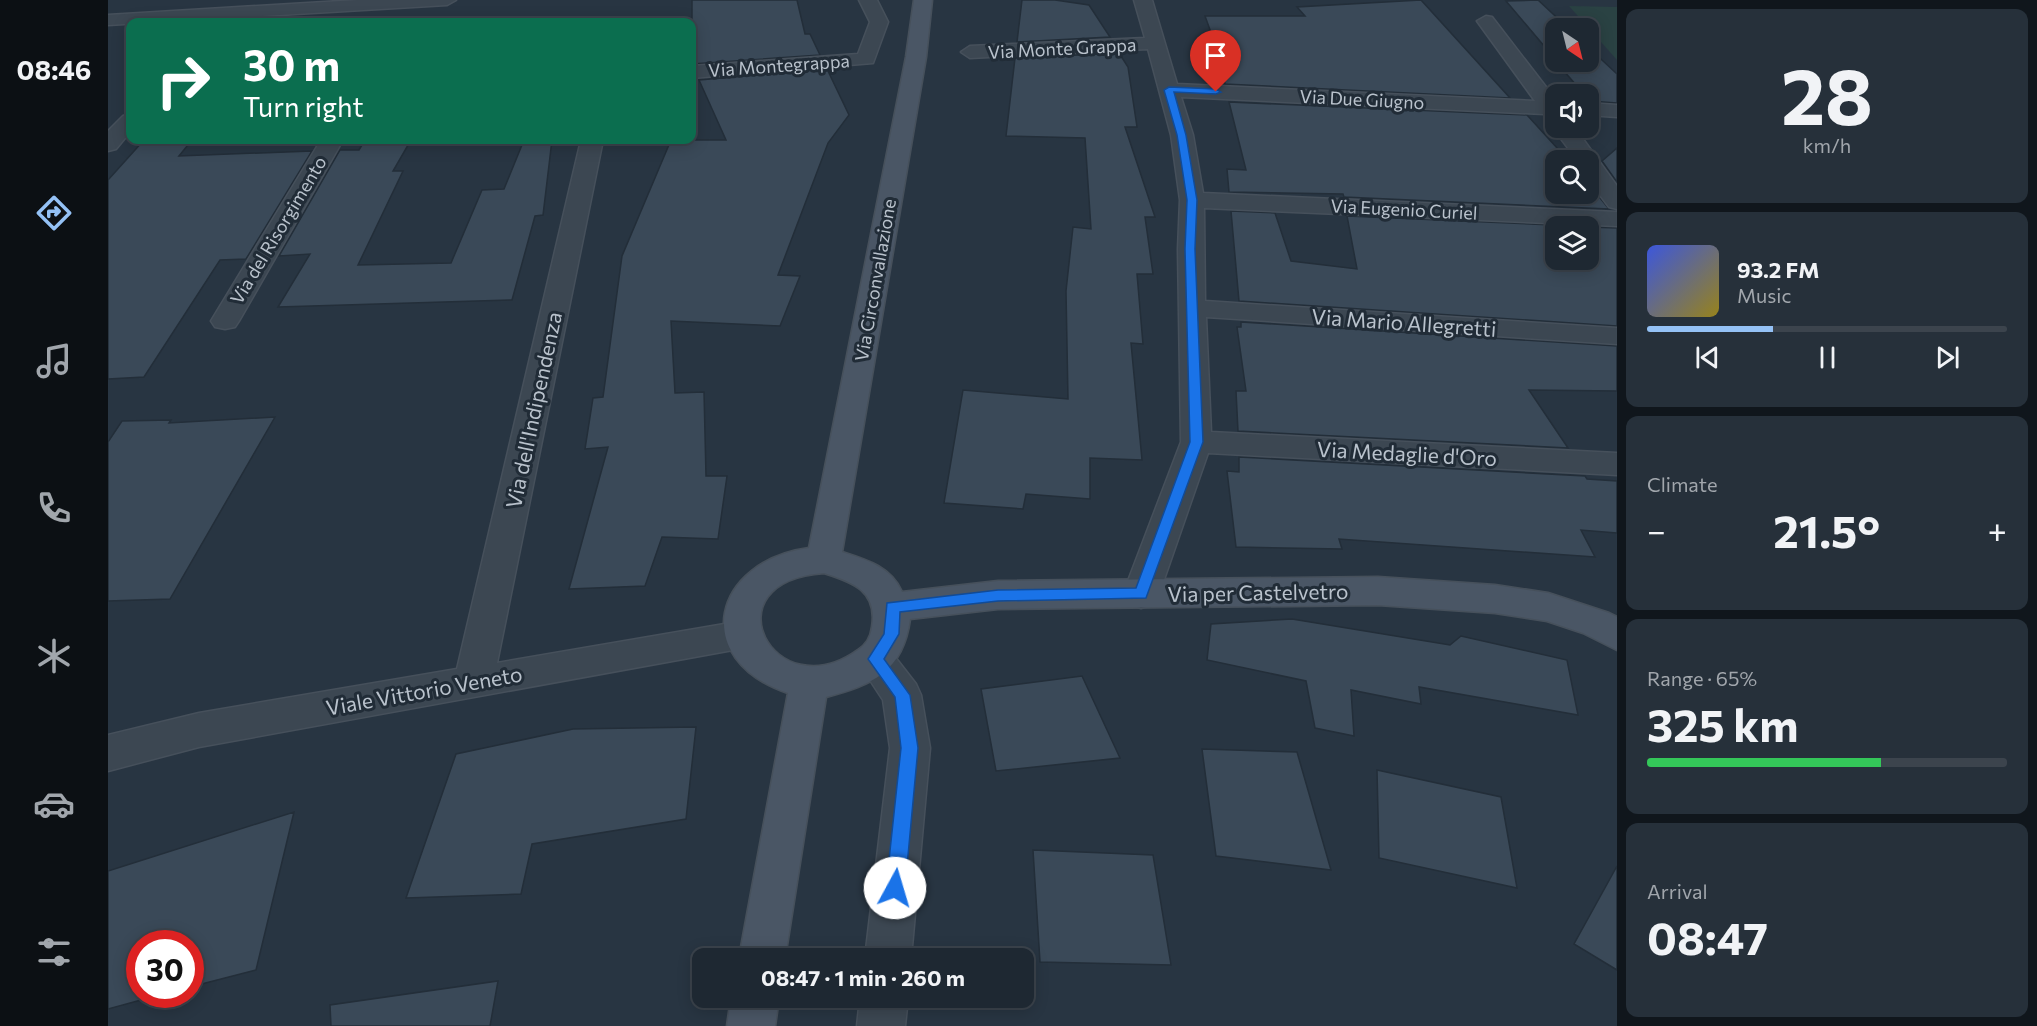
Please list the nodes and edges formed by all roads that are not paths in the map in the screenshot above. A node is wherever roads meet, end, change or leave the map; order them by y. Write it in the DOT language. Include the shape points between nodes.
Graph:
graph roads {
  1 [pos="447,0"];
  2 [pos="868,0"];
  3 [pos="924,0"];
  4 [pos="1143,0"];
  5 [pos="142,18"];
  6 [pos="126,19"];
  7 [pos="108,20"];
  8 [pos="1486,21"];
  9 [pos="1154,43"];
  10 [pos="970,52"];
  11 [pos="696,72"];
  12 [pos="1169,90"];
  13 [pos="1545,98"];
  14 [pos="126,109"];
  15 [pos="1545,110"];
  16 [pos="1599,110"];
  17 [pos="108,111"];
  18 [pos="1617,111"];
  19 [pos="126,124"];
  20 [pos="108,144"];
  21 [pos="330,144"];
  22 [pos="591,144"];
  23 [pos="1599,177"];
  24 [pos="1192,200"];
  25 [pos="1617,202"];
  26 [pos="1617,219"];
  27 [pos="1192,308"];
  28 [pos="225,321"];
  29 [pos="1617,336"];
  30 [pos="1196,442"];
  31 [pos="1617,464"];
  32 [pos="825,560"];
  33 [pos="1141,594"];
  34 [pos="892,607"];
  35 [pos="1617,635"];
  36 [pos="742,636"];
  37 [pos="875,659"];
  38 [pos="474,680"];
  39 [pos="809,682"];
  40 [pos="108,753"];
  41 [pos="764,948"];
  42 [pos="889,948"];
  43 [pos="754,1008"];
  44 [pos="883,1008"];
  45 [pos="751,1026"];
  46 [pos="881,1026"];
  1 -- 5 [label="street"];
  2 -- 11 [label="street, Via Montegrappa" via="879,22 866,59"];
  3 -- 32 [label="main road, Via Circonvallazione"];
  4 -- 9 [label="street"];
  6 -- 7 [label="street"];
  8 -- 13 [label="street"];
  9 -- 10 [label="street, Via Monte Grappa"];
  9 -- 12 [label="street"];
  12 -- 15 [label="street, Via Due Giugno"];
  12 -- 24 [label="street" via="1182,135"];
  14 -- 17 [label="street"];
  16 -- 18 [label="street"];
  19 -- 20 [label="street"];
  21 -- 28 [label="street, Via del Risorgimento"];
  22 -- 38 [label="street, Via dell'Indipendenza"];
  23 -- 25 [label="street"];
  24 -- 26 [label="street, Via Eugenio Curiel"];
  24 -- 27 [label="street"];
  27 -- 29 [label="street, Via Mario Allegretti"];
  27 -- 30 [label="street"];
  30 -- 31 [label="street, Via Medaglie d'Oro"];
  30 -- 33 [label="street"];
  32 -- 34 [label="main road" via="868,574 879,584"];
  32 -- 36 [label="main road" via="790,565 760,582 743,607"];
  33 -- 34 [label="main road, Via per Castelvetro" via="998,595"];
  33 -- 35 [label="main road, Via per Castelvetro" via="1378,591 1495,599 1548,607"];
  34 -- 37 [label="main road" via="891,634"];
  36 -- 38 [label="street, Viale Vittorio Veneto"];
  36 -- 39 [label="main road" via="759,662 790,678"];
  37 -- 39 [label="main road" via="846,677"];
  37 -- 42 [label="street" via="902,695 910,748"];
  38 -- 40 [label="street, Viale Vittorio Veneto" via="199,730"];
  39 -- 41 [label="main road"];
  43 -- 45 [label="main road"];
  44 -- 46 [label="street"];
}
